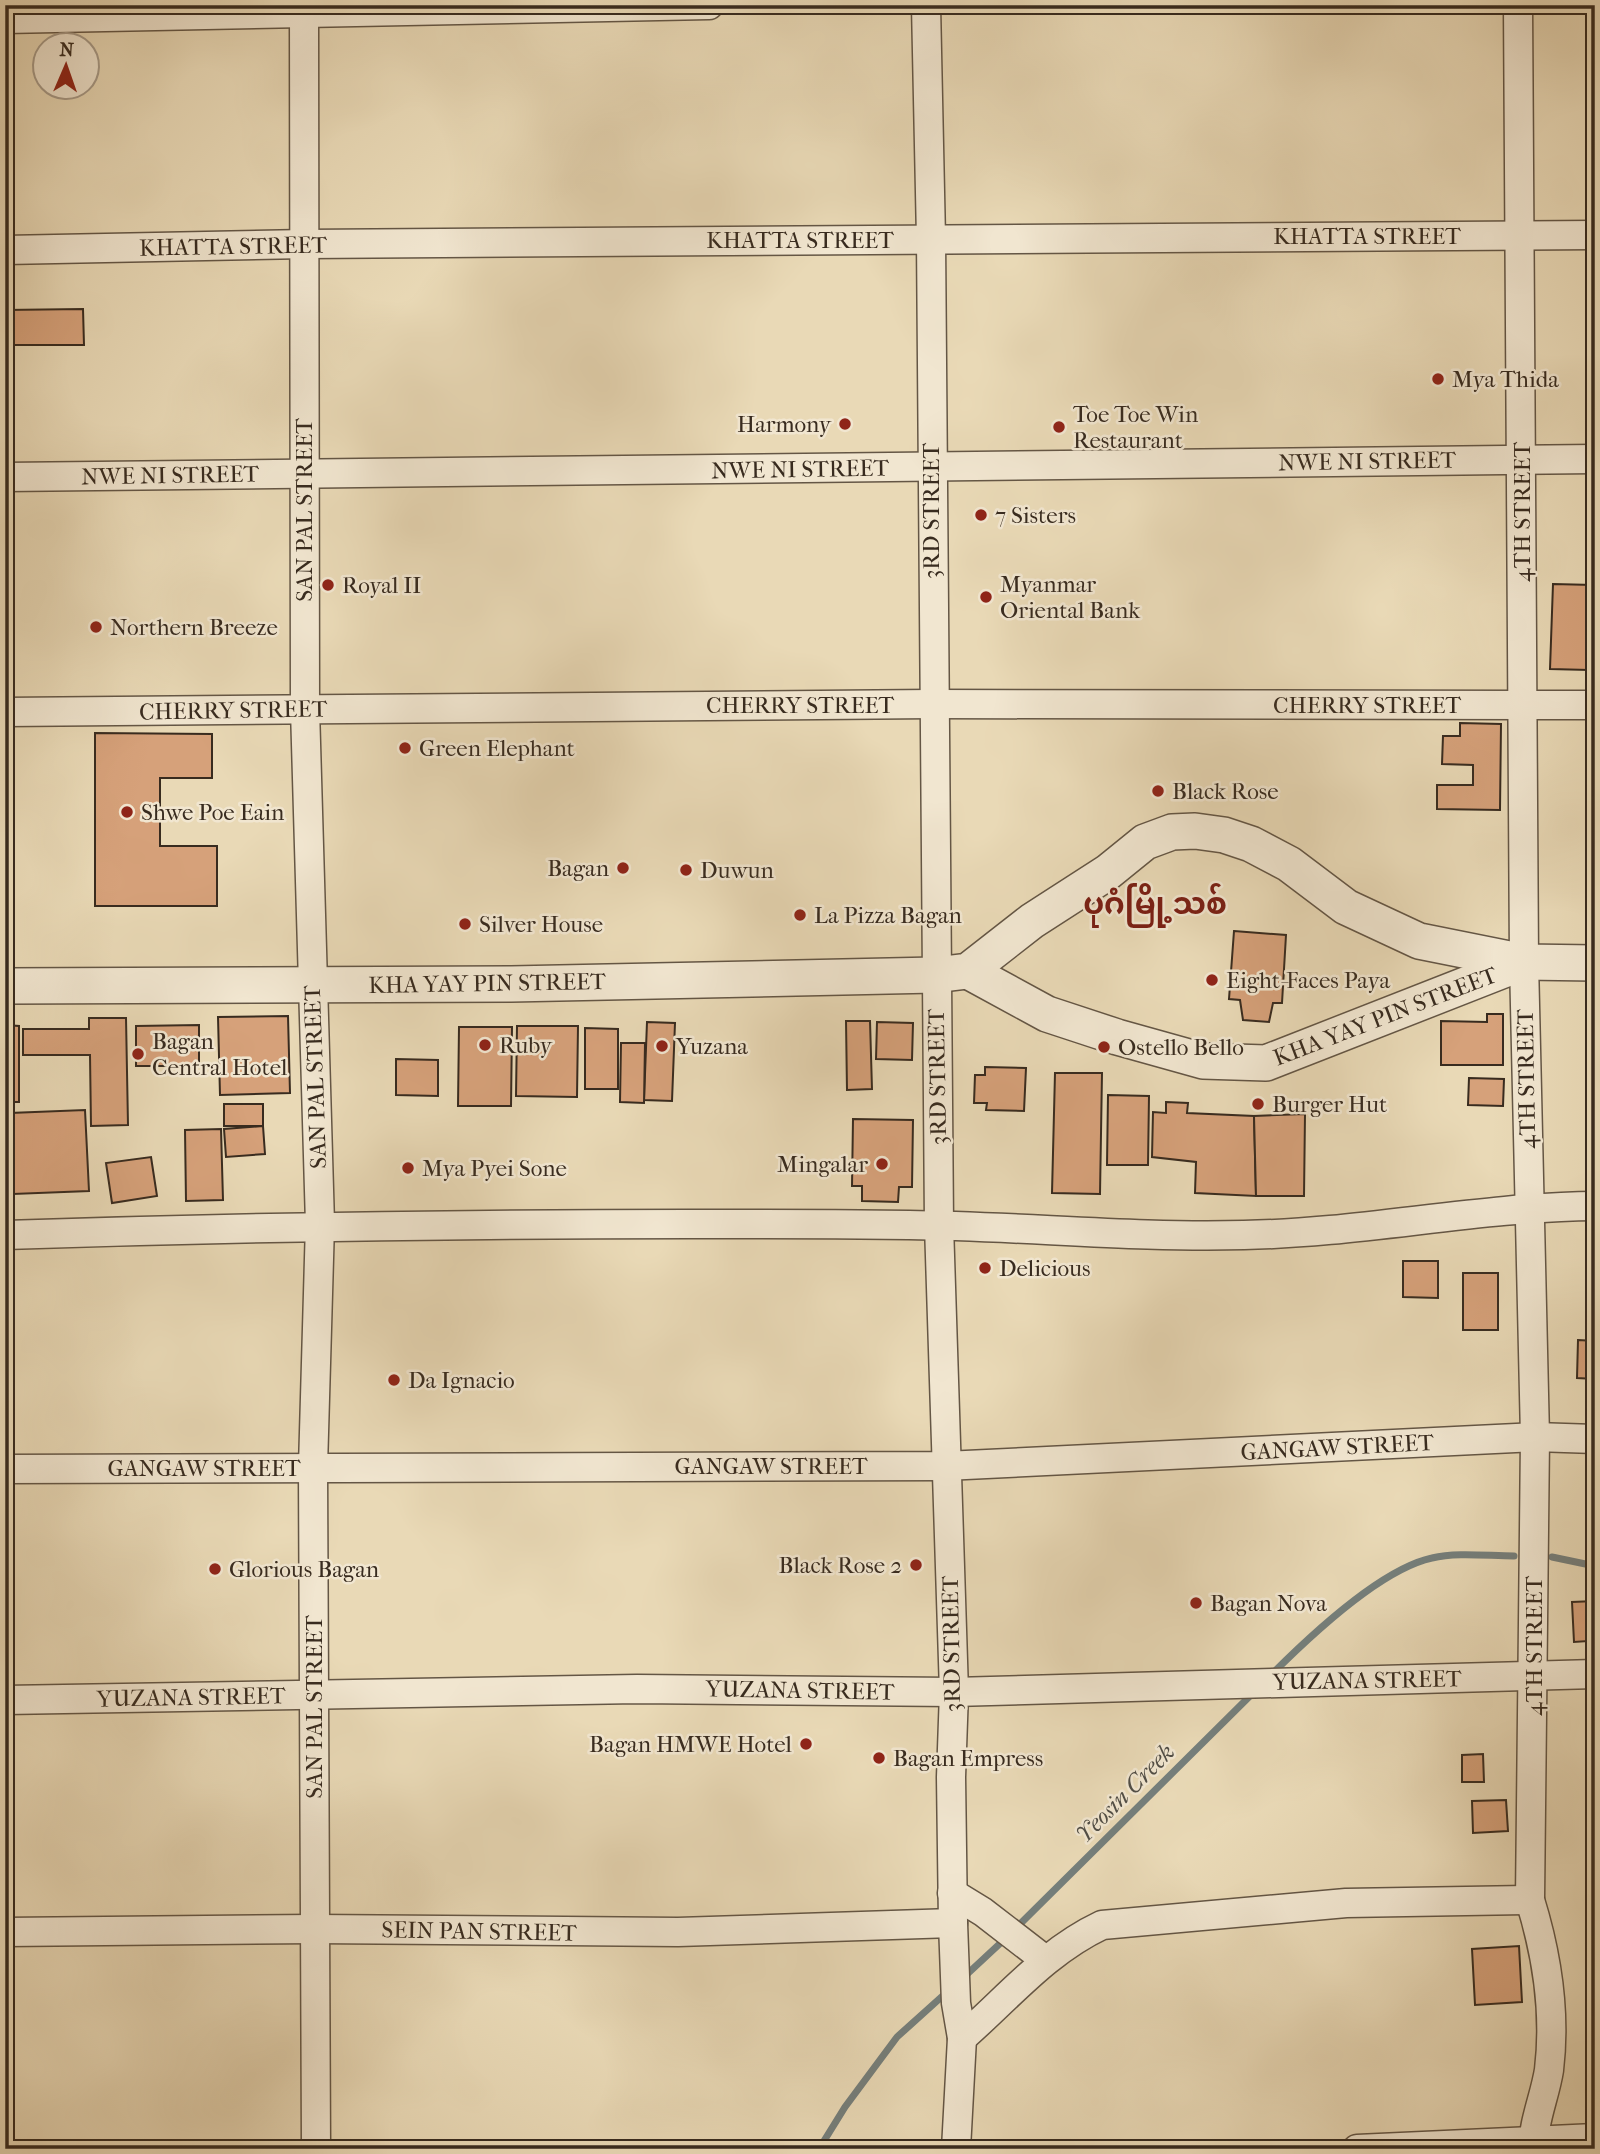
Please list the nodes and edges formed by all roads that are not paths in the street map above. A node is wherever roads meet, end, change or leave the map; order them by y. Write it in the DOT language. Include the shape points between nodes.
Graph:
graph roads {
  1 [pos="709,5"];
  2 [pos="926,5"];
  3 [pos="1518,5"];
  4 [pos="304,8"];
  5 [pos="5,19"];
  6 [pos="1520,235"];
  7 [pos="1595,235"];
  8 [pos="931,239"];
  9 [pos="306,244"];
  10 [pos="5,250"];
  11 [pos="1523,458"];
  12 [pos="1595,459"];
  13 [pos="931,467"];
  14 [pos="304,474"];
  15 [pos="5,477"];
  16 [pos="933,704"];
  17 [pos="1521,705"];
  18 [pos="1595,705"];
  19 [pos="305,709"];
  20 [pos="5,712"];
  21 [pos="1524,962"];
  22 [pos="1595,963"];
  23 [pos="952,973"];
  24 [pos="311,985"];
  25 [pos="5,986"];
  26 [pos="1529,1206"];
  27 [pos="1595,1206"];
  28 [pos="320,1224"];
  29 [pos="939,1225"];
  30 [pos="5,1234"];
  31 [pos="1535,1437"];
  32 [pos="1595,1439"];
  33 [pos="945,1466"];
  34 [pos="313,1467"];
  35 [pos="5,1469"];
  36 [pos="1595,1674"];
  37 [pos="1533,1676"];
  38 [pos="954,1692"];
  39 [pos="314,1695"];
  40 [pos="5,1700"];
  41 [pos="952,1894"];
  42 [pos="1530,1900"];
  43 [pos="953,1923"];
  44 [pos="314,1929"];
  45 [pos="5,1932"];
  46 [pos="1044,1959"];
  47 [pos="961,2038"];
  48 [pos="1595,2138"];
  49 [pos="1533,2144"];
  50 [pos="316,2149"];
  51 [pos="956,2149"];
  52 [pos="1357,2149"];
  1 -- 4 [label="street"];
  2 -- 8 [label="street, 3RD STREET"];
  3 -- 6 [label="street, 4TH STREET"];
  4 -- 5 [label="street"];
  4 -- 9 [label="street, SAN PAL STREET"];
  6 -- 7 [label="street, KHATTA STREET"];
  6 -- 8 [label="street, KHATTA STREET"];
  6 -- 11 [label="street, 4TH STREET"];
  8 -- 9 [label="street, KHATTA STREET"];
  8 -- 13 [label="street, 3RD STREET"];
  9 -- 10 [label="street, KHATTA STREET"];
  9 -- 14 [label="street, SAN PAL STREET"];
  11 -- 12 [label="street, NWE NI STREET"];
  11 -- 13 [label="street, NWE NI STREET"];
  11 -- 17 [label="street, 4TH STREET"];
  13 -- 14 [label="street, NWE NI STREET"];
  13 -- 16 [label="street, 3RD STREET"];
  14 -- 15 [label="street, NWE NI STREET"];
  14 -- 19 [label="street, SAN PAL STREET"];
  16 -- 17 [label="street, CHERRY STREET"];
  16 -- 19 [label="street, CHERRY STREET"];
  16 -- 23 [label="street, 3RD STREET"];
  17 -- 18 [label="street, CHERRY STREET"];
  17 -- 21 [label="street, 4TH STREET"];
  19 -- 20 [label="street, CHERRY STREET"];
  19 -- 24 [label="street, SAN PAL STREET"];
  21 -- 22 [label="street, KHA YAY PIN STREET"];
  21 -- 23 [label="street, KHA YAY PIN STREET" via="1266,1063 1203,1061 1127,1040 1047,1014"];
  21 -- 23 [label="street, KHA YAY PIN STREET" via="1419,941 1346,907 1289,864 1251,845 1195,831 1172,832 1145,842 1108,872"];
  21 -- 26 [label="street, 4TH STREET"];
  23 -- 24 [label="street, KHA YAY PIN STREET"];
  23 -- 29 [label="street, 3RD STREET"];
  24 -- 25 [label="street, KHA YAY PIN STREET"];
  24 -- 28 [label="street, SAN PAL STREET"];
  26 -- 27 [label="street"];
  26 -- 29 [label="street" via="1249,1235 1151,1236"];
  26 -- 31 [label="street, 4TH STREET"];
  28 -- 29 [label="street"];
  28 -- 30 [label="street"];
  28 -- 34 [label="street, SAN PAL STREET"];
  29 -- 33 [label="street, 3RD STREET"];
  31 -- 32 [label="street, GANGAW STREET"];
  31 -- 33 [label="street, GANGAW STREET"];
  31 -- 37 [label="street, 4TH STREET"];
  33 -- 34 [label="street, GANGAW STREET"];
  33 -- 38 [label="street, 3RD STREET"];
  34 -- 35 [label="street, GANGAW STREET"];
  34 -- 39 [label="street, SAN PAL STREET"];
  36 -- 37 [label="street, YUZANA STREET"];
  37 -- 38 [label="street, YUZANA STREET"];
  37 -- 42 [label="street, 4TH STREET"];
  38 -- 39 [label="street, YUZANA STREET" via="637,1689"];
  38 -- 41 [label="street, 3RD STREET"];
  39 -- 40 [label="street, YUZANA STREET"];
  39 -- 44 [label="street, SAN PAL STREET"];
  41 -- 43 [label="street, 3RD STREET"];
  41 -- 46 [label="street"];
  42 -- 46 [label="street" via="1346,1903 1102,1925"];
  42 -- 49 [label="street, 4TH STREET" via="1545,1950 1550,1997 1549,2069"];
  43 -- 44 [label="street, SEIN PAN STREET" via="678,1933"];
  43 -- 47 [label="street, 3RD STREET"];
  44 -- 45 [label="street, SEIN PAN STREET"];
  44 -- 50 [label="street, SAN PAL STREET"];
  46 -- 47 [label="street"];
  47 -- 51 [label="street, 3RD STREET"];
  48 -- 49 [label="street"];
  49 -- 52 [label="street"];
}
